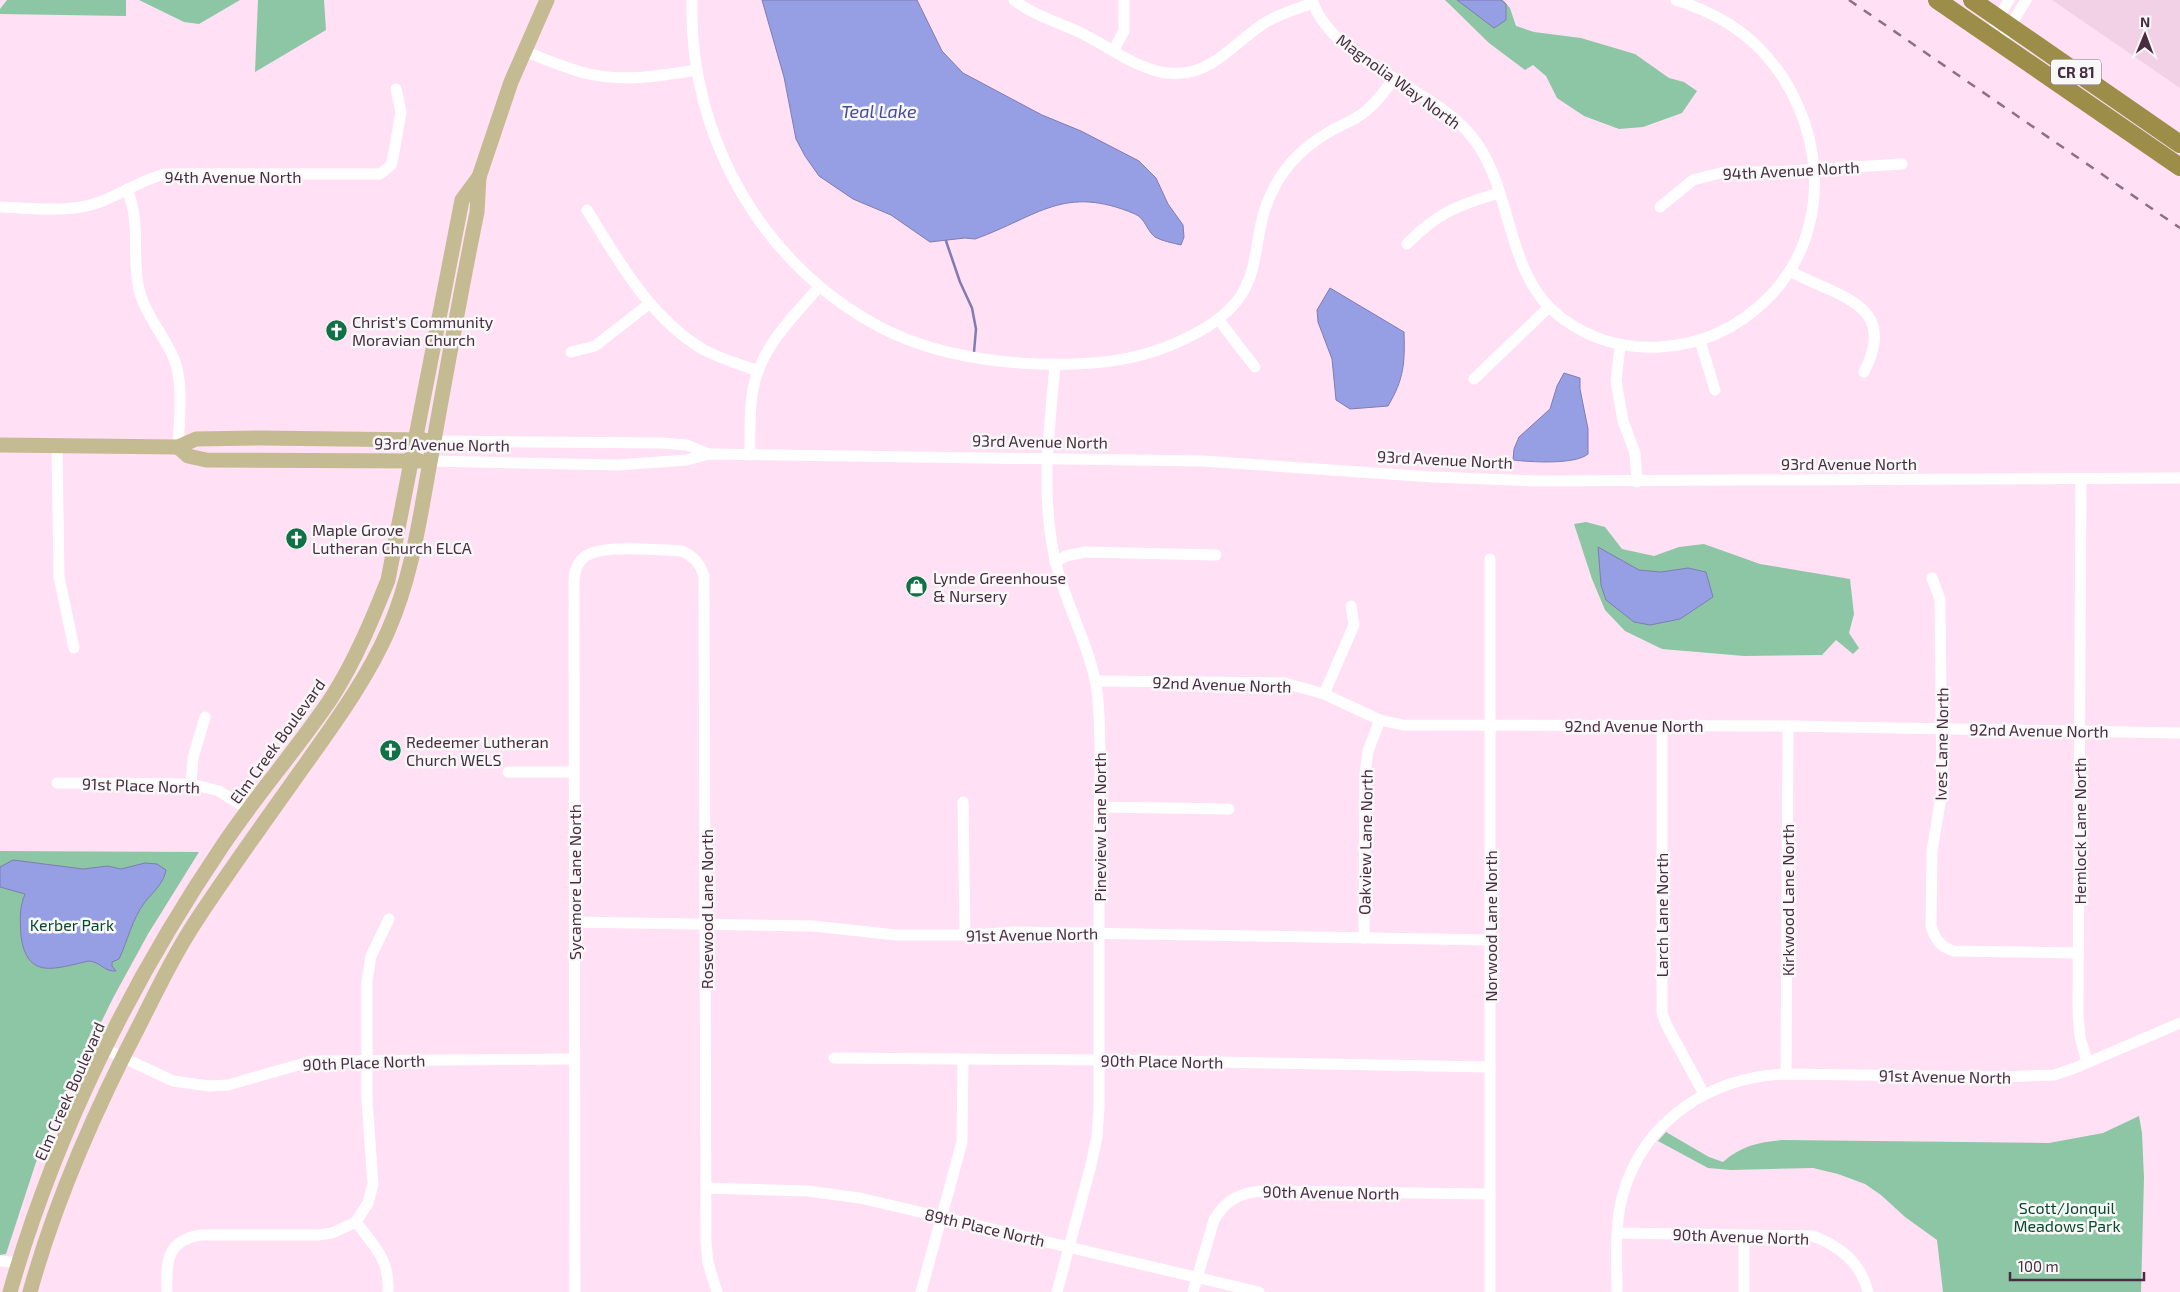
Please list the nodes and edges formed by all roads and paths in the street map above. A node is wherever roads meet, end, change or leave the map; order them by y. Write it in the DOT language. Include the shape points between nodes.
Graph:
graph roads {
  1 [pos="547,0"];
  2 [pos="692,0"];
  3 [pos="1014,0"];
  4 [pos="1124,0"];
  5 [pos="1676,0"];
  6 [pos="1937,0"];
  7 [pos="1972,0"];
  8 [pos="2009,0"];
  9 [pos="2026,0"];
  10 [pos="1312,2"];
  11 [pos="2004,23"];
  12 [pos="1994,39"];
  13 [pos="524,51"];
  14 [pos="1113,51"];
  15 [pos="696,70"];
  16 [pos="1394,78"];
  17 [pos="396,89"];
  18 [pos="2180,144"];
  19 [pos="1902,164"];
  20 [pos="2180,167"];
  21 [pos="1816,170"];
  22 [pos="478,177"];
  23 [pos="127,189"];
  24 [pos="1499,192"];
  25 [pos="0,207"];
  26 [pos="1660,207"];
  27 [pos="587,210"];
  28 [pos="1407,244"];
  29 [pos="1790,271"];
  30 [pos="819,286"];
  31 [pos="649,304"];
  32 [pos="1549,307"];
  33 [pos="1218,319"];
  34 [pos="1700,341"];
  35 [pos="1620,346"];
  36 [pos="571,352"];
  37 [pos="1055,365"];
  38 [pos="1255,367"];
  39 [pos="758,371"];
  40 [pos="1864,372"];
  41 [pos="1474,379"];
  42 [pos="1715,390"];
  43 [pos="416,440"];
  44 [pos="434,441"];
  45 [pos="0,445"];
  46 [pos="57,446"];
  47 [pos="178,447"];
  48 [pos="709,454"];
  49 [pos="750,454"];
  50 [pos="1047,458"];
  51 [pos="411,460"];
  52 [pos="430,461"];
  53 [pos="2180,478"];
  54 [pos="2081,480"];
  55 [pos="1637,482"];
  56 [pos="665,550"];
  57 [pos="1216,555"];
  58 [pos="1490,559"];
  59 [pos="1055,562"];
  60 [pos="1932,578"];
  61 [pos="1351,606"];
  62 [pos="74,648"];
  63 [pos="1096,681"];
  64 [pos="1324,694"];
  65 [pos="205,717"];
  66 [pos="1380,720"];
  67 [pos="1491,724"];
  68 [pos="1662,725"];
  69 [pos="1788,726"];
  70 [pos="1942,728"];
  71 [pos="2079,731"];
  72 [pos="2180,733"];
  73 [pos="508,772"];
  74 [pos="573,772"];
  75 [pos="57,783"];
  76 [pos="191,784"];
  77 [pos="963,802"];
  78 [pos="1099,807"];
  79 [pos="1229,809"];
  80 [pos="249,810"];
  81 [pos="388,919"];
  82 [pos="575,922"];
  83 [pos="706,924"];
  84 [pos="1099,933"];
  85 [pos="965,935"];
  86 [pos="1364,938"];
  87 [pos="1490,940"];
  88 [pos="2078,953"];
  89 [pos="2180,1023"];
  90 [pos="105,1049"];
  91 [pos="122,1058"];
  92 [pos="834,1058"];
  93 [pos="574,1059"];
  94 [pos="963,1059"];
  95 [pos="367,1060"];
  96 [pos="1099,1060"];
  97 [pos="2087,1062"];
  98 [pos="1490,1067"];
  99 [pos="1786,1074"];
  100 [pos="1704,1094"];
  101 [pos="707,1188"];
  102 [pos="1490,1194"];
  103 [pos="941,1216"];
  104 [pos="356,1222"];
  105 [pos="1618,1233"];
  106 [pos="1744,1235"];
  107 [pos="1069,1247"];
  108 [pos="0,1261"];
  109 [pos="19,1263"];
  110 [pos="1197,1277"];
  111 [pos="10,1292"];
  112 [pos="30,1292"];
  113 [pos="167,1292"];
  114 [pos="388,1292"];
  115 [pos="575,1292"];
  116 [pos="717,1292"];
  117 [pos="921,1292"];
  118 [pos="1057,1292"];
  119 [pos="1193,1292"];
  120 [pos="1259,1292"];
  121 [pos="1490,1292"];
  122 [pos="1617,1292"];
  123 [pos="1744,1292"];
  124 [pos="1868,1292"];
  1 -- 13 [label="main road, Elm Creek Boulevard"];
  2 -- 15 [label="street"];
  3 -- 14 [label="street"];
  4 -- 14 [label="street" via="1124,31"];
  5 -- 21 [label="street, Magnolia Way North" via="1715,16 1760,48 1777,70 1804,118"];
  6 -- 12 [label="highway, CR 81"];
  7 -- 11 [label="highway, CR 81"];
  8 -- 11 [label="street"];
  9 -- 11 [label="street"];
  10 -- 14 [label="street" via="1266,22 1212,64 1196,70 1171,73 1146,69"];
  10 -- 16 [label="street, Magnolia Way North" via="1335,36"];
  11 -- 12 [label="street"];
  11 -- 18 [label="highway, CR 81"];
  12 -- 20 [label="highway, CR 81"];
  13 -- 15 [label="street" via="589,74 614,78"];
  13 -- 22 [label="main road, Elm Creek Boulevard"];
  15 -- 30 [label="street" via="714,134 732,178 773,240"];
  16 -- 24 [label="street, Magnolia Way North" via="1463,126 1486,158"];
  16 -- 33 [label="street" via="1370,108 1315,141 1284,170 1265,209 1253,271 1246,288"];
  17 -- 23 [label="street, 94th Avenue North" via="401,112 393,158 380,174 174,174 148,178"];
  19 -- 21 [label="street, 94th Avenue North"];
  21 -- 26 [label="street, 94th Avenue North" via="1708,174 1693,180"];
  21 -- 29 [label="street, Magnolia Way North" via="1810,224"];
  22 -- 43 [label="main road, Elm Creek Boulevard" via="462,200"];
  22 -- 44 [label="main road, Elm Creek Boulevard" via="477,212"];
  23 -- 25 [label="street, 94th Avenue North" via="95,204 79,207"];
  23 -- 47 [label="street" via="136,219 136,267 140,292 178,375"];
  24 -- 28 [label="street" via="1446,211"];
  24 -- 32 [label="street, Magnolia Way North" via="1521,258"];
  27 -- 31 [label="street"];
  29 -- 34 [label="street, Magnolia Way North" via="1760,306 1740,321"];
  29 -- 40 [label="street" via="1857,303 1866,313 1875,337 1872,357"];
  30 -- 37 [label="street" via="867,320 920,344 985,360"];
  30 -- 39 [label="street" via="777,336"];
  31 -- 36 [label="street" via="596,346"];
  31 -- 39 [label="street" via="681,334 705,350"];
  32 -- 35 [label="street, Magnolia Way North" via="1585,333"];
  32 -- 41 [label="street"];
  33 -- 37 [label="street" via="1176,344 1141,356 1096,364"];
  33 -- 38 [label="street"];
  34 -- 35 [label="street, Magnolia Way North" via="1648,348"];
  34 -- 42 [label="street"];
  35 -- 55 [label="street" via="1616,381 1623,421 1635,453"];
  37 -- 50 [label="street, Pineview Lane North"];
  39 -- 49 [label="street" via="753,390"];
  43 -- 44 [label="main road, 93rd Avenue North"];
  43 -- 47 [label="main road, 93rd Avenue North" via="196,439"];
  43 -- 51 [label="main road, Elm Creek Boulevard"];
  44 -- 48 [label="street, 93rd Avenue North" via="687,445"];
  44 -- 52 [label="main road, Elm Creek Boulevard"];
  45 -- 46 [label="main road, 93rd Avenue North"];
  46 -- 47 [label="main road, 93rd Avenue North"];
  46 -- 62 [label="street" via="59,578"];
  47 -- 51 [label="main road, 93rd Avenue North" via="188,456 206,460"];
  48 -- 49 [label="street, 93rd Avenue North"];
  48 -- 52 [label="street, 93rd Avenue North" via="687,460 618,465"];
  49 -- 50 [label="street, 93rd Avenue North"];
  50 -- 55 [label="street, 93rd Avenue North" via="1220,462 1500,480"];
  50 -- 59 [label="street, Pineview Lane North" via="1047,503"];
  51 -- 52 [label="main road, 93rd Avenue North"];
  51 -- 80 [label="main road, Elm Creek Boulevard" via="388,580 372,620 332,697"];
  52 -- 91 [label="main road, Elm Creek Boulevard" via="422,518 388,631 326,735 195,922"];
  53 -- 54 [label="street, 93rd Avenue North"];
  54 -- 55 [label="street, 93rd Avenue North"];
  54 -- 71 [label="street, Hemlock Lane North"];
  56 -- 74 [label="street, Sycamore Lane North" via="607,549 586,556 578,564 574,574"];
  56 -- 83 [label="street, Rosewood Lane North" via="682,551 692,556 701,566 704,576"];
  57 -- 59 [label="street" via="1086,552"];
  58 -- 67 [label="street, Norwood Lane North"];
  59 -- 63 [label="street, Pineview Lane North"];
  60 -- 70 [label="street, Ives Lane North" via="1940,599"];
  61 -- 64 [label="street" via="1354,625"];
  63 -- 64 [label="street, 92nd Avenue North" via="1285,683"];
  63 -- 78 [label="street, Pineview Lane North"];
  64 -- 66 [label="street, 92nd Avenue North"];
  65 -- 76 [label="street" via="193,758"];
  66 -- 67 [label="street, 92nd Avenue North" via="1403,725"];
  66 -- 86 [label="street, Oakview Lane North" via="1370,746 1365,774"];
  67 -- 68 [label="street, 92nd Avenue North"];
  67 -- 87 [label="street, Norwood Lane North"];
  68 -- 69 [label="street, 92nd Avenue North"];
  68 -- 100 [label="street, Larch Lane North" via="1662,1013"];
  69 -- 70 [label="street, 92nd Avenue North"];
  69 -- 99 [label="street, Kirkwood Lane North"];
  70 -- 71 [label="street, 92nd Avenue North"];
  70 -- 88 [label="street, Ives Lane North" via="1942,791 1931,871 1930,926 1936,940 1954,951"];
  71 -- 72 [label="street, 92nd Avenue North"];
  71 -- 88 [label="street, Hemlock Lane North"];
  73 -- 74 [label="street"];
  74 -- 82 [label="street, Sycamore Lane North"];
  75 -- 76 [label="street, 91st Place North"];
  76 -- 80 [label="street, 91st Place North" via="219,791"];
  77 -- 85 [label="street"];
  78 -- 79 [label="street"];
  78 -- 84 [label="street, Pineview Lane North"];
  80 -- 90 [label="main road, Elm Creek Boulevard" via="163,940"];
  81 -- 95 [label="street" via="368,968"];
  82 -- 83 [label="street, 91st Avenue North"];
  82 -- 93 [label="street, Sycamore Lane North"];
  83 -- 85 [label="street, 91st Avenue North" via="833,927 896,935"];
  83 -- 101 [label="street, Rosewood Lane North"];
  84 -- 85 [label="street, 91st Avenue North"];
  84 -- 86 [label="street, 91st Avenue North"];
  84 -- 96 [label="street, Pineview Lane North"];
  86 -- 87 [label="street, 91st Avenue North"];
  87 -- 98 [label="street, Norwood Lane North"];
  88 -- 97 [label="street, Hemlock Lane North" via="2079,1026"];
  89 -- 97 [label="street, 91st Avenue North"];
  90 -- 91 [label="street, 90th Place North"];
  90 -- 109 [label="main road, Elm Creek Boulevard" via="72,1119"];
  91 -- 95 [label="street, 90th Place North" via="173,1081 209,1086 228,1085 312,1061"];
  91 -- 112 [label="main road, Elm Creek Boulevard" via="63,1194"];
  92 -- 94 [label="street, 90th Place North"];
  93 -- 95 [label="street, 90th Place North"];
  93 -- 115 [label="street, Sycamore Lane North"];
  94 -- 96 [label="street, 90th Place North"];
  94 -- 103 [label="street" via="962,1142"];
  95 -- 104 [label="street" via="373,1184 368,1203"];
  96 -- 98 [label="street, 90th Place North"];
  96 -- 107 [label="street, Pineview Lane North" via="1097,1137"];
  97 -- 99 [label="street, 91st Avenue North" via="2054,1075 2030,1077"];
  98 -- 102 [label="street, Norwood Lane North"];
  99 -- 100 [label="street, 91st Avenue North" via="1760,1075"];
  100 -- 105 [label="street, 91st Avenue North" via="1662,1126 1643,1150 1623,1194"];
  101 -- 103 [label="street, 89th Place North" via="826,1192"];
  101 -- 116 [label="street, Rosewood Lane North" via="708,1263"];
  102 -- 110 [label="street, 90th Avenue North" via="1251,1191 1239,1195 1219,1210 1209,1232"];
  102 -- 121 [label="street, Norwood Lane North"];
  103 -- 107 [label="street, 89th Place North"];
  103 -- 117 [label="street"];
  104 -- 113 [label="street" via="318,1236 200,1235 180,1242 168,1262"];
  104 -- 114 [label="street" via="386,1264"];
  105 -- 106 [label="street, 90th Avenue North"];
  105 -- 122 [label="street, 91st Avenue North"];
  106 -- 123 [label="street"];
  106 -- 124 [label="street, 90th Avenue North" via="1813,1236 1827,1242 1853,1260"];
  107 -- 110 [label="street, 89th Place North"];
  107 -- 118 [label="street, Pineview Lane North"];
  108 -- 109 [label="street"];
  109 -- 111 [label="main road, Elm Creek Boulevard"];
  110 -- 119 [label="street"];
  110 -- 120 [label="street, 89th Place North"];
}
